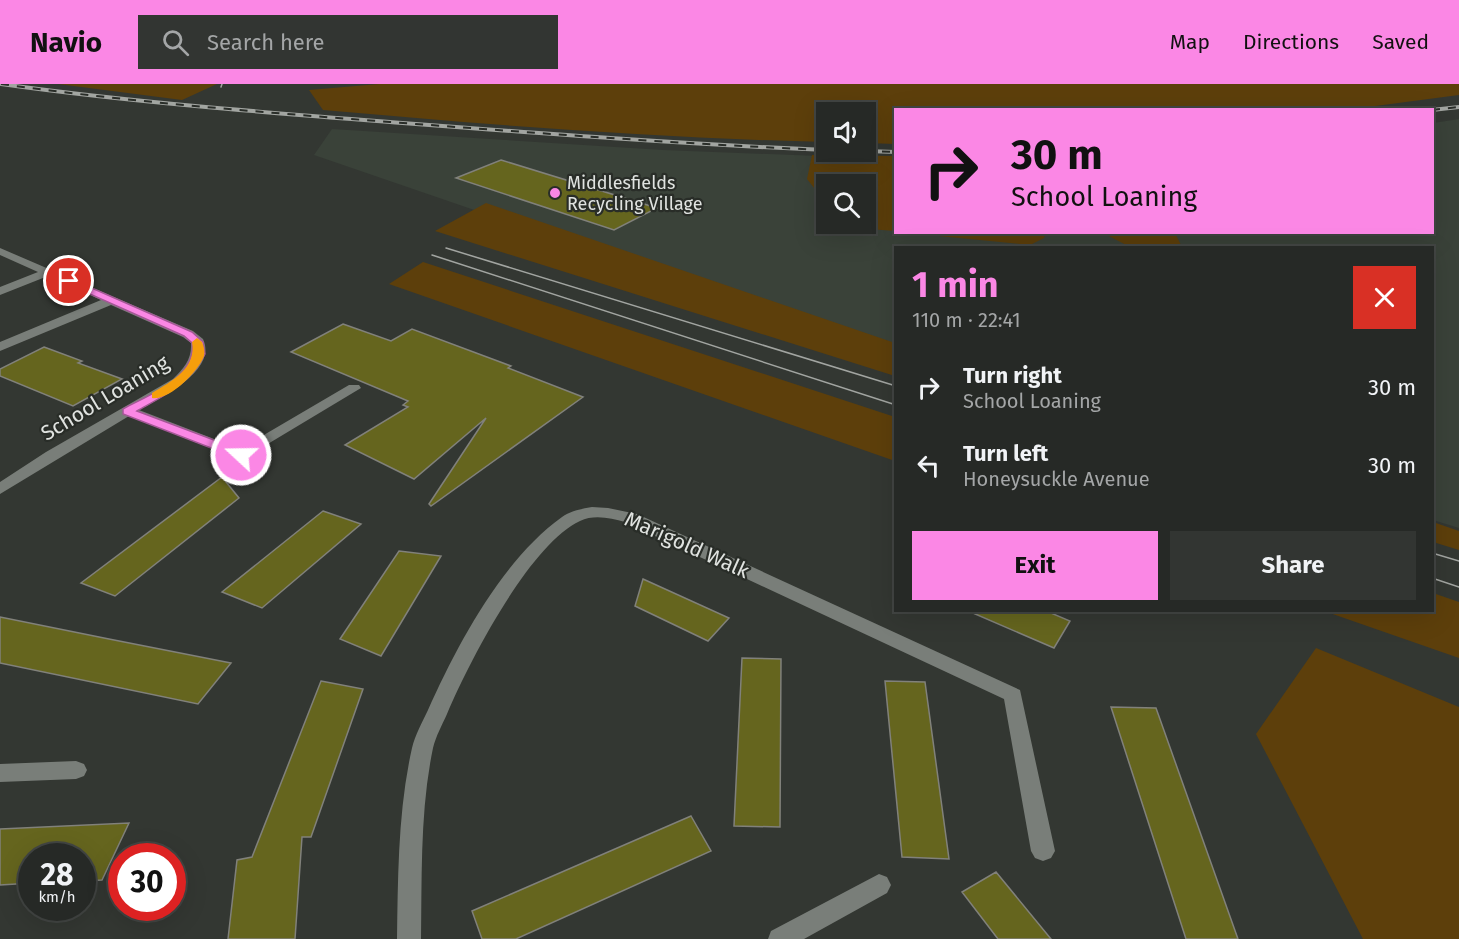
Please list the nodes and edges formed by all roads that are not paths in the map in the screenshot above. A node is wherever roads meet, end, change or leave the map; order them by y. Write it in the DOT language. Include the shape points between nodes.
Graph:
graph roads {
  1 [pos="0,251"];
  2 [pos="48,272"];
  3 [pos="0,291"];
  4 [pos="111,300"];
  5 [pos="0,347"];
  6 [pos="354,388"];
  7 [pos="128,411"];
  8 [pos="0,489"];
  9 [pos="75,770"];
  10 [pos="0,774"];
  11 [pos="1043,851"];
  12 [pos="879,885"];
  13 [pos="409,939"];
  14 [pos="780,939"];
  1 -- 2 [label="street"];
  2 -- 3 [label="street"];
  2 -- 4 [label="street"];
  4 -- 5 [label="street"];
  4 -- 7 [label="street, School Loaning" via="198,342 199,354 193,368 178,382"];
  6 -- 7 [label="street" via="241,455"];
  7 -- 8 [label="street, School Loaning"];
  9 -- 10 [label="street"];
  11 -- 13 [label="street, Marigold Walk" via="1013,694 631,518 591,513 570,519 535,551 485,618 441,701 422,750 410,861"];
  12 -- 14 [label="street"];
}
